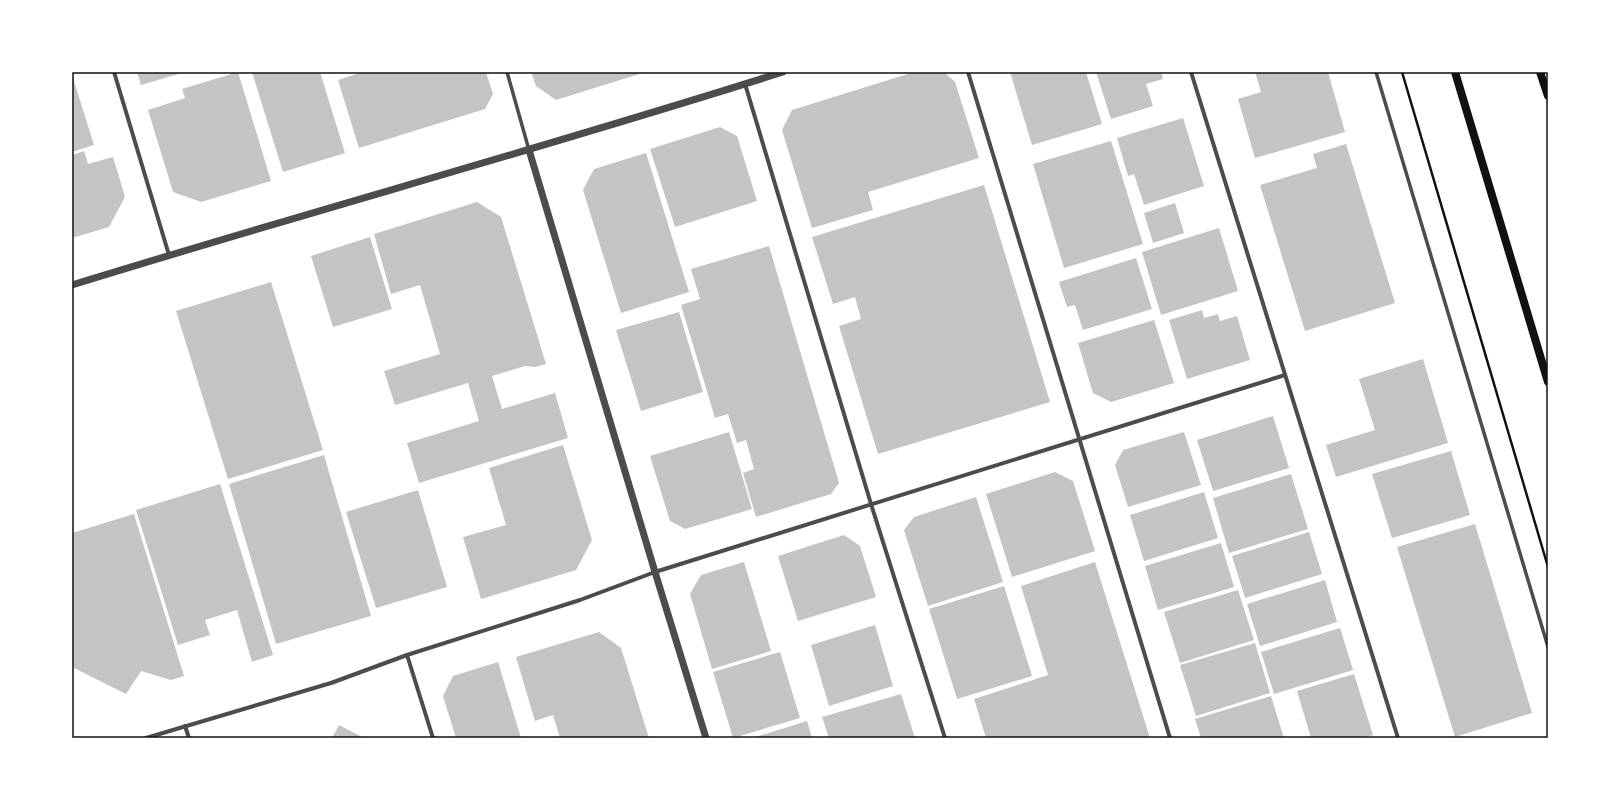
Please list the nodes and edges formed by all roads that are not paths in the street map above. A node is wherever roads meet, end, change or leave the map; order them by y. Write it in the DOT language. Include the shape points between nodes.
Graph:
graph roads {
  1 [pos="114,72"];
  2 [pos="507,72"];
  3 [pos="783,72"];
  4 [pos="968,72"];
  5 [pos="1192,72"];
  6 [pos="1376,72"];
  7 [pos="1454,72"];
  8 [pos="1540,72"];
  9 [pos="745,84"];
  10 [pos="1548,96"];
  11 [pos="529,150"];
  12 [pos="169,255"];
  13 [pos="72,285"];
  14 [pos="1286,375"];
  15 [pos="1548,382"];
  16 [pos="1080,439"];
  17 [pos="871,504"];
  18 [pos="655,572"];
  19 [pos="1548,647"];
  20 [pos="408,655"];
  21 [pos="185,726"];
  22 [pos="146,738"];
  23 [pos="189,738"];
  24 [pos="433,738"];
  25 [pos="706,738"];
  26 [pos="945,738"];
  27 [pos="1170,738"];
  28 [pos="1398,738"];
  1 -- 12 [label="street"];
  2 -- 11 [label="street"];
  3 -- 9 [label="street"];
  4 -- 16 [label="street"];
  5 -- 14 [label="street"];
  6 -- 19 [label="street"];
  7 -- 15 [label="main road"];
  8 -- 10 [label="main road"];
  9 -- 11 [label="street"];
  9 -- 17 [label="street"];
  11 -- 12 [label="street"];
  11 -- 18 [label="street"];
  12 -- 13 [label="street"];
  14 -- 16 [label="street"];
  14 -- 28 [label="street"];
  16 -- 17 [label="street"];
  16 -- 27 [label="street"];
  17 -- 18 [label="street"];
  17 -- 26 [label="street"];
  18 -- 20 [label="street" via="580,600"];
  18 -- 25 [label="street"];
  20 -- 21 [label="street" via="331,683"];
  20 -- 24 [label="street"];
  21 -- 22 [label="street"];
  21 -- 23 [label="street"];
}
